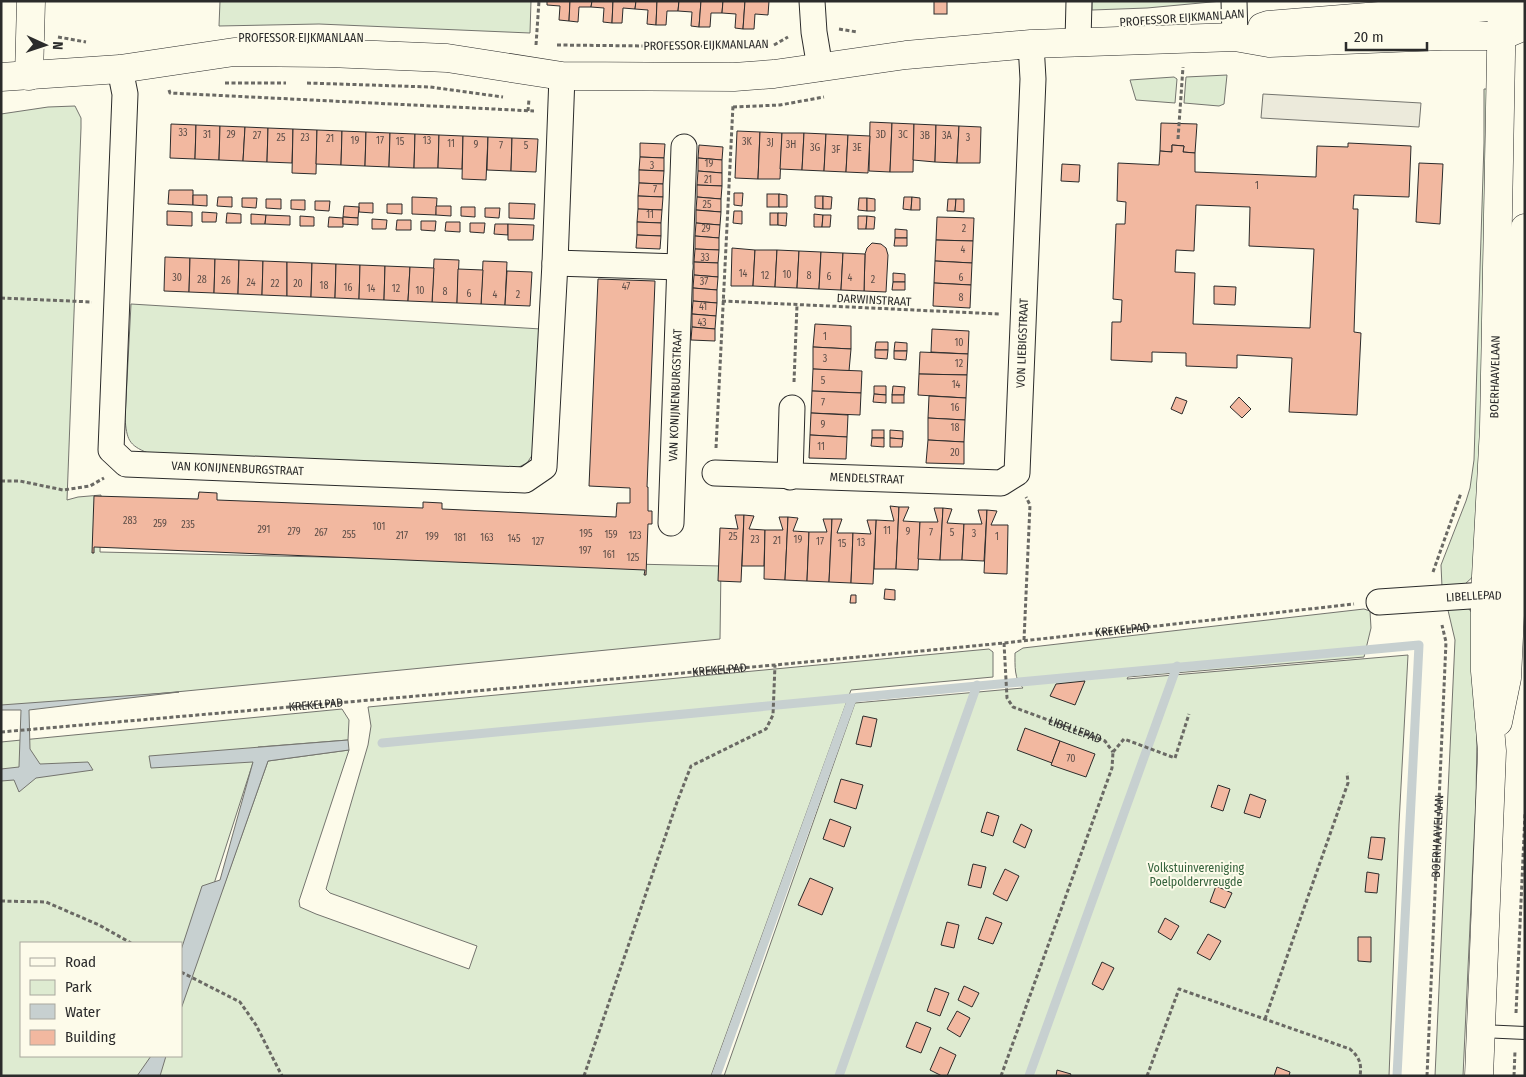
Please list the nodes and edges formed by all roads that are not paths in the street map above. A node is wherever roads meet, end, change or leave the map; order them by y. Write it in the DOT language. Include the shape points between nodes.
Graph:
graph roads {
  1 [pos="31,1"];
  2 [pos="812,1"];
  3 [pos="1079,1"];
  4 [pos="1234,1"];
  5 [pos="1510,8"];
  6 [pos="1513,31"];
  7 [pos="1235,37"];
  8 [pos="1078,41"];
  9 [pos="1031,44"];
  10 [pos="820,68"];
  11 [pos="120,69"];
  12 [pos="29,76"];
  13 [pos="562,76"];
  14 [pos="1,78"];
  15 [pos="684,147"];
  16 [pos="1525,228"];
  17 [pos="555,263"];
  18 [pos="680,267"];
  19 [pos="792,408"];
  20 [pos="1017,473"];
  21 [pos="715,474"];
  22 [pos="790,477"];
  23 [pos="671,524"];
  24 [pos="1498,596"];
  25 [pos="1379,602"];
  26 [pos="1481,1031"];
  27 [pos="1520,1033"];
  28 [pos="1479,1076"];
  1 -- 12 [label="street"];
  2 -- 10 [label="street"];
  3 -- 8 [label="street"];
  4 -- 7 [label="street"];
  5 -- 6 [label="street, BOERHAAVELAAN"];
  5 -- 7 [label="street, PROFESSOR EIJKMANLAAN" via="1268,25"];
  6 -- 7 [label="street, PROFESSOR EIJKMANLAAN" via="1270,43"];
  6 -- 24 [label="street, BOERHAAVELAAN" via="1501,93 1494,428"];
  7 -- 8 [label="street, PROFESSOR EIJKMANLAAN"];
  8 -- 9 [label="street, PROFESSOR EIJKMANLAAN"];
  9 -- 10 [label="street, PROFESSOR EIJKMANLAAN" via="906,54"];
  9 -- 20 [label="street, VON LIEBIGSTRAAT" via="1033,79"];
  10 -- 13 [label="street, PROFESSOR EIJKMANLAAN" via="734,77"];
  11 -- 12 [label="street, PROFESSOR EIJKMANLAAN"];
  11 -- 13 [label="street, PROFESSOR EIJKMANLAAN" via="234,52 329,53 446,58"];
  11 -- 17 [label="street, VAN KONIJNENBURGSTRAAT" via="125,94 111,450 126,464 525,480 544,467"];
  12 -- 14 [label="street, PROFESSOR EIJKMANLAAN"];
  13 -- 17 [label="street, VAN KONIJNENBURGSTRAAT"];
  15 -- 18 [label="street, VAN KONIJNENBURGSTRAAT"];
  16 -- 24 [label="street, BOERHAAVELAAN" via="1518,438"];
  17 -- 18 [label="street"];
  18 -- 23 [label="street, VAN KONIJNENBURGSTRAAT"];
  19 -- 22 [label="street"];
  20 -- 22 [label="street, MENDELSTRAAT" via="1001,483"];
  21 -- 22 [label="street, MENDELSTRAAT"];
  24 -- 25 [label="street, LIBELLEPAD"];
  24 -- 26 [label="street, BOERHAAVELAAN" via="1485,671 1492,751"];
  26 -- 27 [label="lane"];
  26 -- 28 [label="street, BOERHAAVELAAN"];
}
